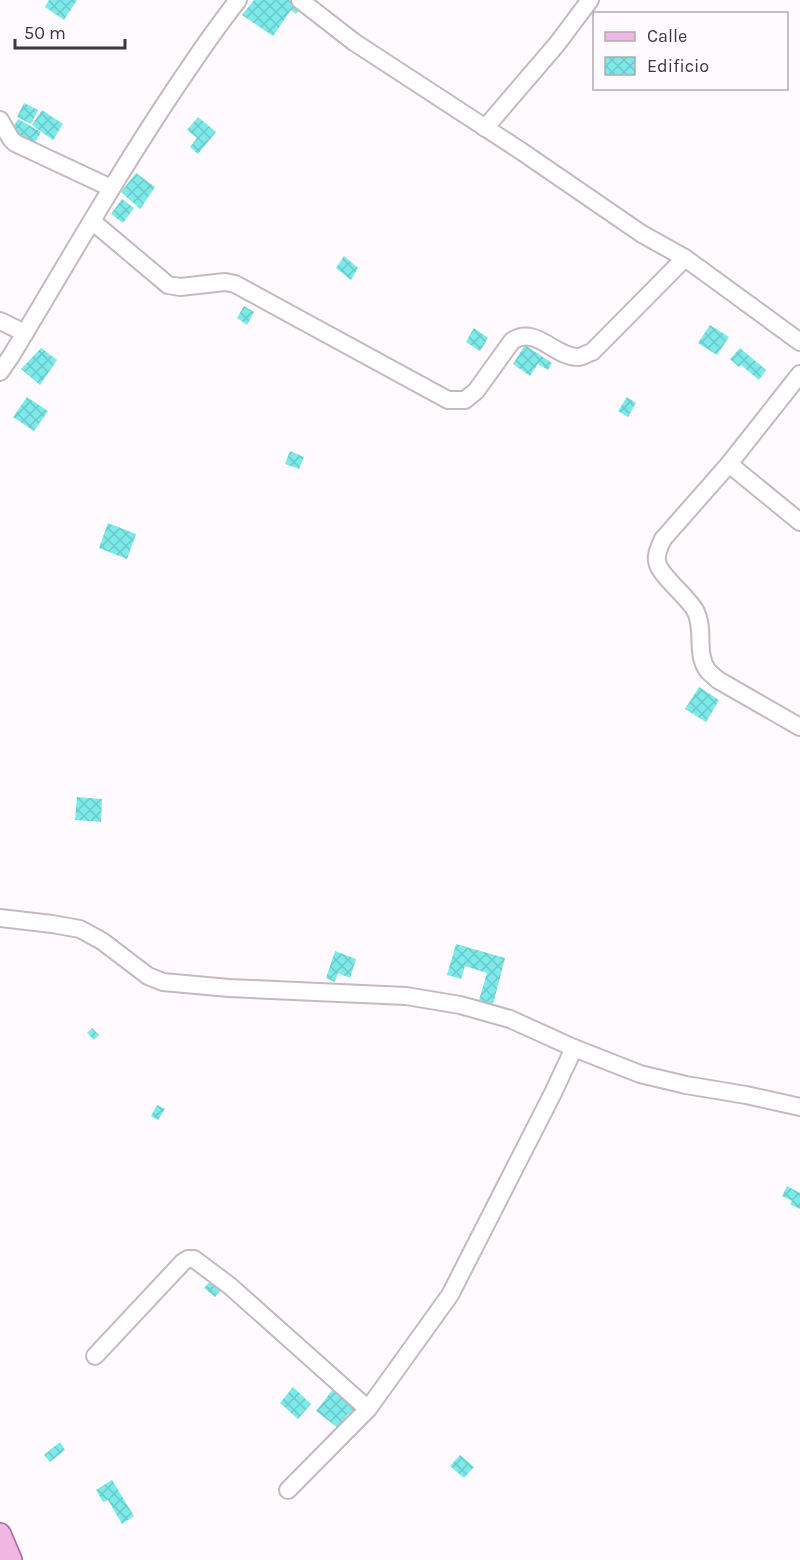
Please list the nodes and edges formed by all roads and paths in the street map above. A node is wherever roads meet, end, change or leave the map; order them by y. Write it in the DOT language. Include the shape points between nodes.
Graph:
graph roads {
  1 [pos="238,0"];
  2 [pos="300,0"];
  3 [pos="590,0"];
  4 [pos="0,120"];
  5 [pos="485,128"];
  6 [pos="111,188"];
  7 [pos="92,221"];
  8 [pos="685,258"];
  9 [pos="0,321"];
  10 [pos="25,333"];
  11 [pos="800,342"];
  12 [pos="0,372"];
  13 [pos="800,374"];
  14 [pos="729,464"];
  15 [pos="800,522"];
  16 [pos="800,727"];
  17 [pos="0,918"];
  18 [pos="574,1048"];
  19 [pos="800,1107"];
  20 [pos="95,1356"];
  21 [pos="368,1410"];
  22 [pos="288,1490"];
  23 [pos="0,1534"];
  24 [pos="11,1560"];
  1 -- 6 [label="street" via="160,110"];
  2 -- 5 [label="street" via="354,42"];
  3 -- 5 [label="street"];
  4 -- 6 [label="street" via="15,143"];
  5 -- 8 [label="street" via="642,234"];
  6 -- 7 [label="street"];
  7 -- 8 [label="street" via="168,285 235,284 448,400 465,400 476,391 519,336 528,335 568,355 580,357 591,351"];
  7 -- 10 [label="street"];
  8 -- 11 [label="street"];
  9 -- 10 [label="street"];
  10 -- 12 [label="street"];
  13 -- 14 [label="street"];
  14 -- 15 [label="street"];
  14 -- 16 [label="street" via="663,539 657,562 698,615 700,651 708,671"];
  17 -- 18 [label="street" via="80,929 148,976 163,982 406,996 510,1019"];
  18 -- 19 [label="street" via="640,1074"];
  18 -- 21 [label="street" via="450,1295"];
  20 -- 21 [label="street" via="183,1262 194,1259 230,1286"];
  21 -- 22 [label="street"];
  23 -- 24 [label="main road"];
}
